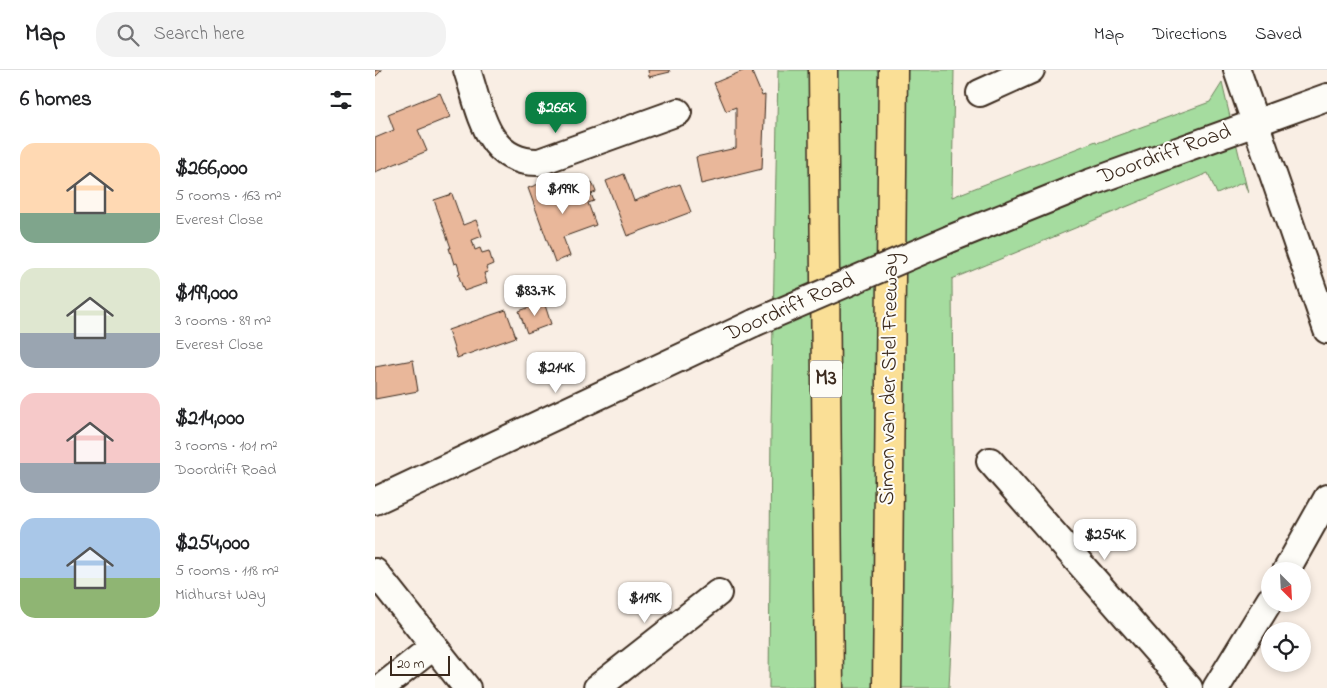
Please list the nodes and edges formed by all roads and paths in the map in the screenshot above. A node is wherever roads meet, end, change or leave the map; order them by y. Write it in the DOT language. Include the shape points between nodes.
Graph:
graph roads {
  1 [pos="467,70"];
  2 [pos="823,70"];
  3 [pos="893,70"];
  4 [pos="1031,70"];
  5 [pos="1237,70"];
  6 [pos="980,93"];
  7 [pos="1327,97"];
  8 [pos="678,112"];
  9 [pos="1255,123"];
  10 [pos="1327,330"];
  11 [pos="990,461"];
  12 [pos="1327,498"];
  13 [pos="375,501"];
  14 [pos="1291,562"];
  15 [pos="375,572"];
  16 [pos="718,592"];
  17 [pos="1263,612"];
  18 [pos="434,646"];
  19 [pos="381,688"];
  20 [pos="467,688"];
  21 [pos="597,688"];
  22 [pos="829,688"];
  23 [pos="887,688"];
  24 [pos="1189,688"];
  25 [pos="1216,688"];
  1 -- 8 [label="street" via="495,144 507,155 523,162 539,162"];
  2 -- 22 [label="highway, M3"];
  3 -- 23 [label="highway, Simon van der Stel Freeway"];
  4 -- 6 [label="street"];
  5 -- 9 [label="street"];
  7 -- 9 [label="street, Doordrift Road"];
  9 -- 10 [label="street"];
  9 -- 13 [label="street, Doordrift Road, bridge" via="1089,183 754,323"];
  11 -- 24 [label="street"];
  12 -- 14 [label="street"];
  15 -- 18 [label="street"];
  16 -- 21 [label="street"];
  17 -- 25 [label="street"];
  18 -- 19 [label="street"];
  18 -- 20 [label="street"];
}
